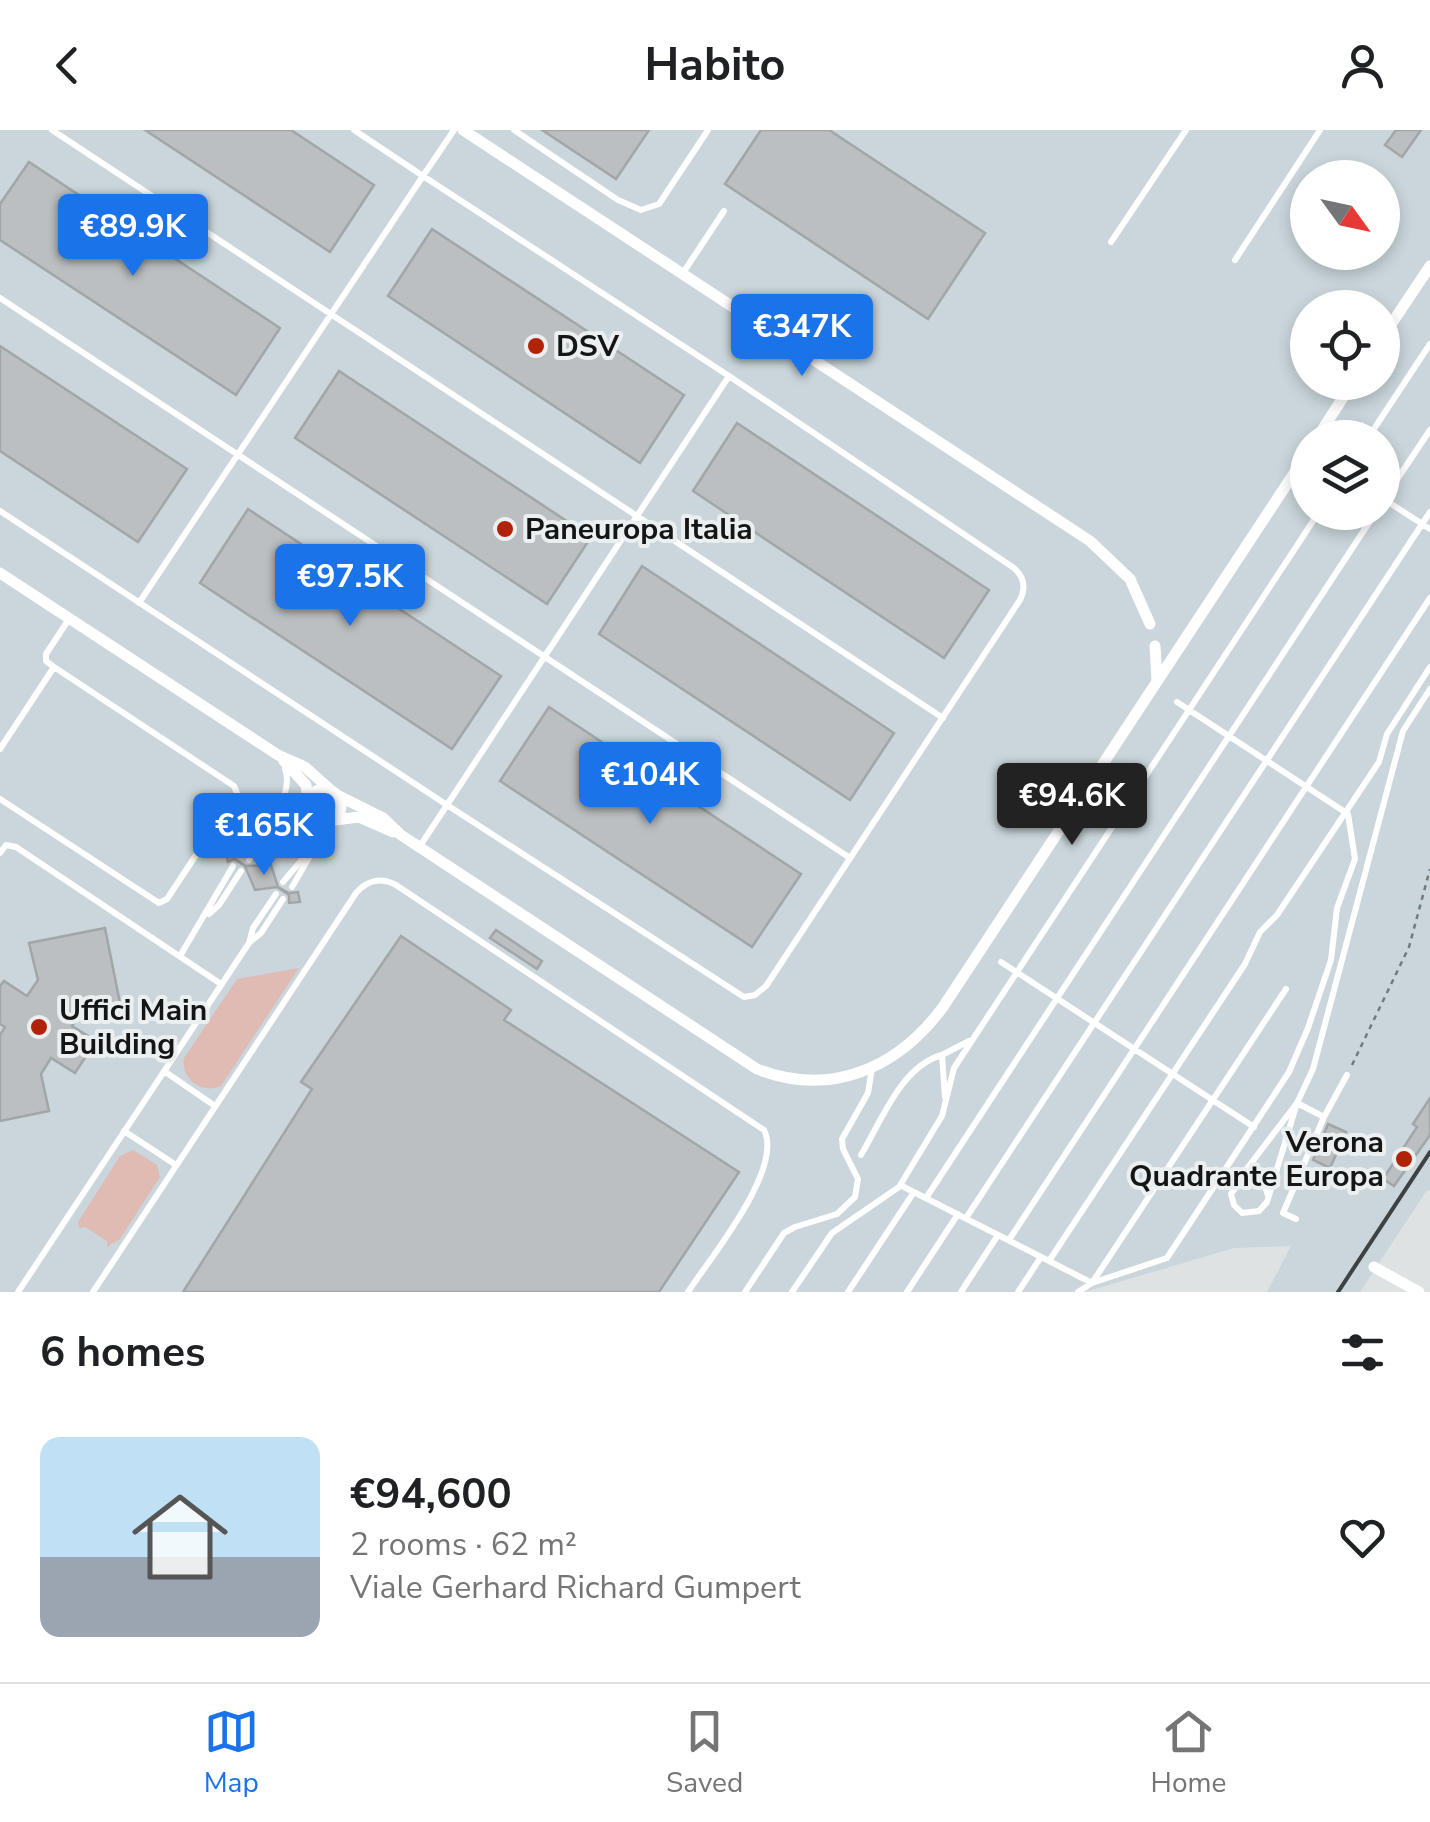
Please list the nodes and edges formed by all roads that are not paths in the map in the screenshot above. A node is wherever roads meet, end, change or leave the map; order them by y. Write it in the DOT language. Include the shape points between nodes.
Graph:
graph roads {
  1 [pos="52,130"];
  2 [pos="354,130"];
  3 [pos="454,130"];
  4 [pos="463,130"];
  5 [pos="514,130"];
  6 [pos="708,130"];
  7 [pos="1186,130"];
  8 [pos="1320,130"];
  9 [pos="424,176"];
  10 [pos="724,211"];
  11 [pos="1111,242"];
  12 [pos="1235,260"];
  13 [pos="1430,266"];
  14 [pos="682,274"];
  15 [pos="0,298"];
  16 [pos="1400,311"];
  17 [pos="332,315"];
  18 [pos="1430,344"];
  19 [pos="728,376"];
  20 [pos="1380,420"];
  21 [pos="1430,430"];
  22 [pos="238,455"];
  23 [pos="1400,475"];
  24 [pos="1290,479"];
  25 [pos="1400,510"];
  26 [pos="0,512"];
  27 [pos="1430,512"];
  28 [pos="638,518"];
  29 [pos="1422,524"];
  30 [pos="1307,530"];
  31 [pos="1364,530"];
  32 [pos="1430,530"];
  33 [pos="0,570"];
  34 [pos="1430,598"];
  35 [pos="140,602"];
  36 [pos="70,617"];
  37 [pos="1150,624"];
  38 [pos="1155,646"];
  39 [pos="546,657"];
  40 [pos="54,667"];
  41 [pos="1430,667"];
  42 [pos="1157,680"];
  43 [pos="1430,689"];
  44 [pos="1177,702"];
  45 [pos="1189,710"];
  46 [pos="943,718"];
  47 [pos="1229,736"];
  48 [pos="0,749"];
  49 [pos="278,755"];
  50 [pos="1267,760"];
  51 [pos="1306,786"];
  52 [pos="335,794"];
  53 [pos="0,799"];
  54 [pos="231,803"];
  55 [pos="308,803"];
  56 [pos="447,804"];
  57 [pos="1346,812"];
  58 [pos="332,821"];
  59 [pos="267,823"];
  60 [pos="401,836"];
  61 [pos="313,846"];
  62 [pos="419,848"];
  63 [pos="0,852"];
  64 [pos="242,854"];
  65 [pos="850,858"];
  66 [pos="237,869"];
  67 [pos="284,882"];
  68 [pos="292,887"];
  69 [pos="279,897"];
  70 [pos="180,956"];
  71 [pos="1002,962"];
  72 [pos="1017,972"];
  73 [pos="222,984"];
  74 [pos="1286,989"];
  75 [pos="1057,998"];
  76 [pos="1094,1023"];
  77 [pos="978,1033"];
  78 [pos="1134,1049"];
  79 [pos="942,1055"];
  80 [pos="872,1068"];
  81 [pos="164,1071"];
  82 [pos="1172,1074"];
  83 [pos="1347,1075"];
  84 [pos="1212,1100"];
  85 [pos="1297,1103"];
  86 [pos="215,1106"];
  87 [pos="945,1106"];
  88 [pos="1324,1117"];
  89 [pos="1254,1128"];
  90 [pos="124,1131"];
  91 [pos="861,1155"];
  92 [pos="176,1165"];
  93 [pos="1236,1183"];
  94 [pos="900,1185"];
  95 [pos="914,1192"];
  96 [pos="1268,1196"];
  97 [pos="926,1198"];
  98 [pos="962,1216"];
  99 [pos="1296,1220"];
  100 [pos="998,1235"];
  101 [pos="1009,1240"];
  102 [pos="1045,1259"];
  103 [pos="1374,1267"];
  104 [pos="1092,1283"];
  105 [pos="18,1292"];
  106 [pos="92,1292"];
  107 [pos="688,1292"];
  108 [pos="744,1292"];
  109 [pos="792,1292"];
  110 [pos="848,1292"];
  111 [pos="908,1292"];
  112 [pos="960,1292"];
  113 [pos="1018,1292"];
  114 [pos="1078,1292"];
  115 [pos="1419,1292"];
  1 -- 17 [label="lane"];
  2 -- 9 [label="lane"];
  3 -- 9 [label="lane"];
  4 -- 14 [label="street"];
  5 -- 6 [label="lane" via="641,210 659,204"];
  7 -- 11 [label="lane"];
  8 -- 12 [label="lane"];
  9 -- 17 [label="lane"];
  9 -- 19 [label="lane"];
  10 -- 14 [label="lane"];
  13 -- 16 [label="street"];
  14 -- 37 [label="street" via="1090,541 1130,579"];
  15 -- 22 [label="lane"];
  17 -- 22 [label="lane"];
  17 -- 28 [label="lane"];
  18 -- 20 [label="lane"];
  19 -- 28 [label="lane"];
  19 -- 46 [label="lane" via="1022,577 1020,600"];
  21 -- 23 [label="lane"];
  22 -- 35 [label="lane"];
  22 -- 39 [label="lane"];
  24 -- 42 [label="street"];
  25 -- 29 [label="lane"];
  26 -- 35 [label="lane"];
  27 -- 29 [label="lane"];
  28 -- 39 [label="lane"];
  28 -- 46 [label="lane"];
  29 -- 32 [label="lane"];
  29 -- 50 [label="lane"];
  30 -- 45 [label="lane"];
  31 -- 47 [label="lane"];
  33 -- 36 [label="street"];
  34 -- 51 [label="lane"];
  35 -- 56 [label="lane"];
  36 -- 40 [label="lane" via="45,657"];
  36 -- 49 [label="street"];
  38 -- 42 [label="street"];
  39 -- 56 [label="lane"];
  39 -- 65 [label="lane"];
  40 -- 48 [label="lane"];
  40 -- 54 [label="lane" via="234,786"];
  41 -- 57 [label="lane"];
  42 -- 80 [label="street" via="943,1007 906,1048"];
  43 -- 85 [label="lane" via="1403,731 1313,1070"];
  44 -- 45 [label="lane"];
  45 -- 47 [label="lane"];
  45 -- 72 [label="lane"];
  46 -- 65 [label="lane"];
  47 -- 50 [label="lane"];
  47 -- 75 [label="lane"];
  49 -- 52 [label="street" via="304,766"];
  49 -- 55 [label="street" via="306,785"];
  49 -- 59 [label="lane" via="289,784"];
  50 -- 51 [label="lane"];
  50 -- 76 [label="lane"];
  51 -- 57 [label="lane"];
  51 -- 78 [label="lane"];
  52 -- 55 [label="street" via="317,791"];
  52 -- 58 [label="street" via="340,811"];
  52 -- 60 [label="street" via="383,818"];
  53 -- 54 [label="lane" via="159,903"];
  54 -- 59 [label="lane"];
  55 -- 58 [label="street" via="313,819"];
  56 -- 62 [label="lane"];
  56 -- 65 [label="lane" via="744,997 766,986"];
  57 -- 82 [label="lane" via="1260,932"];
  57 -- 89 [label="lane" via="1356,859 1337,908 1331,960 1296,1058"];
  58 -- 60 [label="street" via="359,818"];
  58 -- 61 [label="lane"];
  59 -- 64 [label="lane" via="266,834"];
  60 -- 62 [label="street"];
  61 -- 67 [label="lane"];
  61 -- 68 [label="lane"];
  62 -- 80 [label="street" via="757,1069 818,1079"];
  63 -- 70 [label="lane" via="16,846"];
  66 -- 70 [label="lane"];
  69 -- 73 [label="lane"];
  70 -- 73 [label="lane"];
  71 -- 72 [label="lane"];
  72 -- 75 [label="lane"];
  72 -- 77 [label="lane"];
  73 -- 81 [label="lane"];
  74 -- 84 [label="lane"];
  75 -- 76 [label="lane"];
  75 -- 97 [label="lane"];
  76 -- 78 [label="lane"];
  76 -- 98 [label="lane"];
  77 -- 79 [label="lane"];
  77 -- 87 [label="lane" via="952,1074"];
  78 -- 82 [label="lane"];
  78 -- 101 [label="lane"];
  79 -- 87 [label="lane"];
  79 -- 91 [label="lane" via="904,1082"];
  80 -- 108 [label="lane" via="868,1093 842,1139 858,1179 855,1197 837,1214 784,1233"];
  81 -- 86 [label="lane"];
  81 -- 90 [label="lane"];
  82 -- 84 [label="lane"];
  82 -- 102 [label="lane"];
  83 -- 88 [label="lane"];
  84 -- 89 [label="lane"];
  84 -- 104 [label="lane"];
  85 -- 88 [label="lane"];
  85 -- 93 [label="lane"];
  85 -- 96 [label="lane"];
  86 -- 92 [label="lane"];
  86 -- 107 [label="lane" via="356,893 369,882 390,882 764,1130 769,1152 762,1173"];
  87 -- 94 [label="lane"];
  88 -- 99 [label="lane" via="1283,1213"];
  89 -- 104 [label="lane" via="1167,1258"];
  90 -- 92 [label="lane"];
  90 -- 105 [label="lane"];
  92 -- 106 [label="lane"];
  93 -- 96 [label="lane" via="1259,1180"];
  93 -- 96 [label="lane" via="1231,1200 1242,1213 1260,1212"];
  94 -- 95 [label="lane"];
  94 -- 109 [label="lane" via="832,1233"];
  95 -- 97 [label="lane"];
  95 -- 110 [label="lane"];
  97 -- 98 [label="lane"];
  98 -- 100 [label="lane"];
  98 -- 111 [label="lane"];
  100 -- 101 [label="lane"];
  100 -- 112 [label="lane"];
  101 -- 102 [label="lane"];
  102 -- 104 [label="lane"];
  102 -- 113 [label="lane"];
  103 -- 115 [label="street"];
  104 -- 114 [label="lane"];
}
